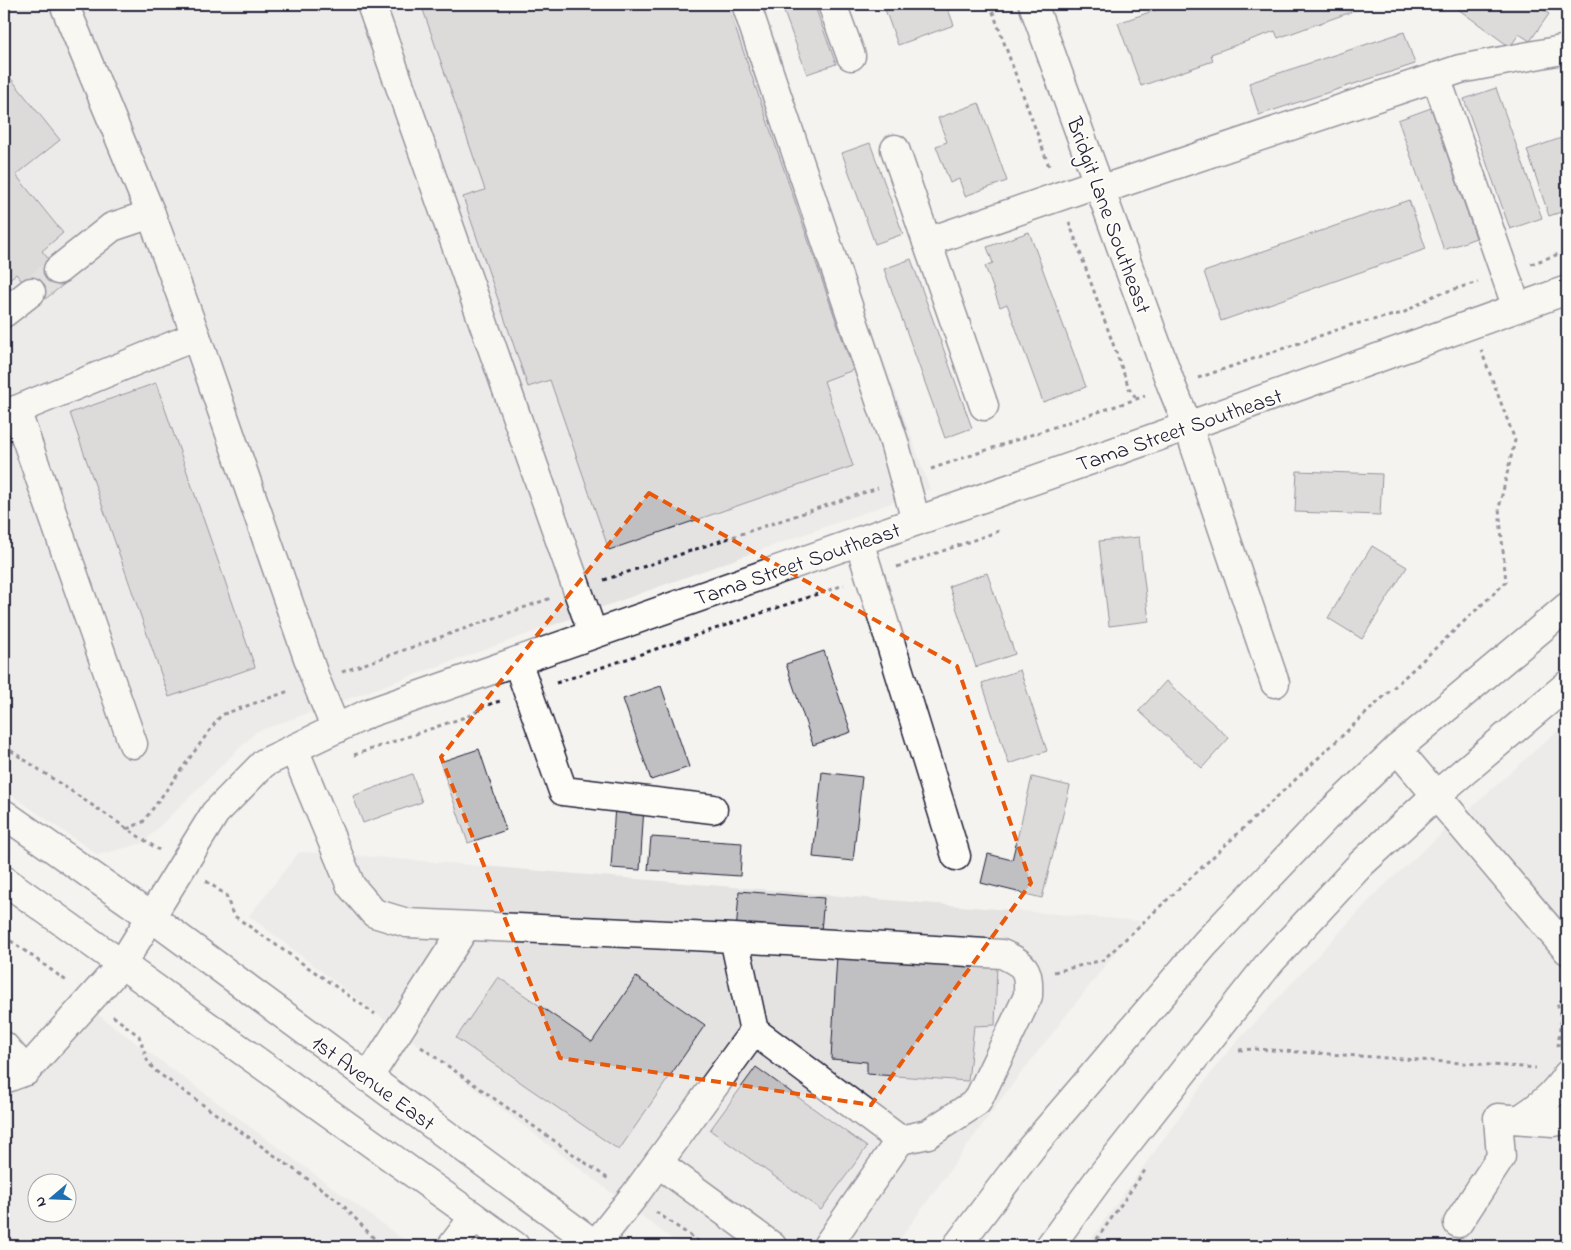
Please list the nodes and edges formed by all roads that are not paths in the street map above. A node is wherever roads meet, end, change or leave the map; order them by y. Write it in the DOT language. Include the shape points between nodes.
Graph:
graph roads {
  1 [pos="64,4"];
  2 [pos="371,4"];
  3 [pos="746,4"];
  4 [pos="832,4"];
  5 [pos="1033,4"];
  6 [pos="1567,49"];
  7 [pos="851,56"];
  8 [pos="1436,77"];
  9 [pos="895,149"];
  10 [pos="1099,186"];
  11 [pos="151,214"];
  12 [pos="927,242"];
  13 [pos="58,270"];
  14 [pos="1567,290"];
  15 [pos="31,292"];
  16 [pos="1517,308"];
  17 [pos="4,313"];
  18 [pos="196,336"];
  19 [pos="984,406"];
  20 [pos="10,413"];
  21 [pos="1188,426"];
  22 [pos="916,521"];
  23 [pos="859,541"];
  24 [pos="1567,607"];
  25 [pos="593,634"];
  26 [pos="517,661"];
  27 [pos="1275,682"];
  28 [pos="1567,685"];
  29 [pos="336,729"];
  30 [pos="133,744"];
  31 [pos="294,749"];
  32 [pos="1397,749"];
  33 [pos="1435,796"];
  34 [pos="714,808"];
  35 [pos="4,814"];
  36 [pos="956,856"];
  37 [pos="4,880"];
  38 [pos="151,917"];
  39 [pos="466,926"];
  40 [pos="734,938"];
  41 [pos="1567,950"];
  42 [pos="122,964"];
  43 [pos="754,1031"];
  44 [pos="4,1046"];
  45 [pos="1555,1065"];
  46 [pos="15,1075"];
  47 [pos="368,1078"];
  48 [pos="1520,1119"];
  49 [pos="1567,1120"];
  50 [pos="900,1140"];
  51 [pos="658,1163"];
  52 [pos="474,1217"];
  53 [pos="1458,1223"];
  54 [pos="452,1246"];
  55 [pos="515,1246"];
  56 [pos="596,1246"];
  57 [pos="772,1246"];
  58 [pos="828,1246"];
  59 [pos="957,1246"];
  60 [pos="1050,1246"];
  1 -- 11 [label="main road"];
  2 -- 25 [label="main road"];
  3 -- 22 [label="main road" via="894,442"];
  4 -- 7 [label="main road"];
  5 -- 10 [label="main road, Bridgit Lane Southeast"];
  6 -- 8 [label="main road" via="1460,69"];
  8 -- 10 [label="main road"];
  8 -- 16 [label="main road"];
  9 -- 12 [label="main road"];
  10 -- 12 [label="main road"];
  10 -- 21 [label="main road, Bridgit Lane Southeast"];
  11 -- 13 [label="main road" via="112,227"];
  11 -- 18 [label="main road"];
  12 -- 19 [label="main road"];
  14 -- 16 [label="main road, Tama Street Southeast"];
  15 -- 17 [label="main road"];
  16 -- 21 [label="main road, Tama Street Southeast"];
  18 -- 20 [label="main road"];
  18 -- 29 [label="main road" via="316,681"];
  20 -- 30 [label="main road"];
  21 -- 22 [label="main road, Tama Street Southeast"];
  21 -- 27 [label="main road, Bridgit Lane Southeast"];
  22 -- 23 [label="main road, Tama Street Southeast"];
  23 -- 25 [label="main road, Tama Street Southeast"];
  23 -- 36 [label="main road"];
  24 -- 32 [label="main road"];
  25 -- 26 [label="main road, Tama Street Southeast"];
  26 -- 29 [label="main road, Tama Street Southeast" via="370,713"];
  26 -- 34 [label="main road" via="563,791"];
  28 -- 33 [label="main road"];
  29 -- 31 [label="main road, Tama Street Southeast"];
  31 -- 38 [label="main road, Tama Street Southeast" via="264,763 215,813"];
  31 -- 39 [label="main road" via="351,886 374,913 407,923"];
  32 -- 33 [label="main road"];
  32 -- 59 [label="main road" via="1325,818 1205,944 1032,1147"];
  33 -- 41 [label="main road"];
  33 -- 60 [label="main road" via="1361,864 1271,961 1098,1180"];
  35 -- 38 [label="main road, 1st Avenue East"];
  37 -- 42 [label="main road"];
  38 -- 42 [label="main road, Tama Street Southeast"];
  38 -- 47 [label="main road, 1st Avenue East"];
  39 -- 40 [label="main road"];
  39 -- 47 [label="main road"];
  40 -- 43 [label="main road"];
  40 -- 50 [label="main road" via="1002,954 1020,963 1029,978 1028,996 977,1102 928,1134"];
  42 -- 46 [label="main road, Tama Street Southeast"];
  42 -- 52 [label="main road"];
  43 -- 50 [label="main road"];
  43 -- 51 [label="main road"];
  44 -- 46 [label="main road"];
  45 -- 48 [label="main road" via="1556,1092"];
  47 -- 56 [label="main road, 1st Avenue East"];
  48 -- 49 [label="main road"];
  48 -- 53 [label="main road" via="1498,1118 1501,1156"];
  50 -- 58 [label="main road"];
  51 -- 56 [label="main road"];
  51 -- 57 [label="main road"];
  52 -- 54 [label="main road"];
  52 -- 55 [label="main road"];
}
